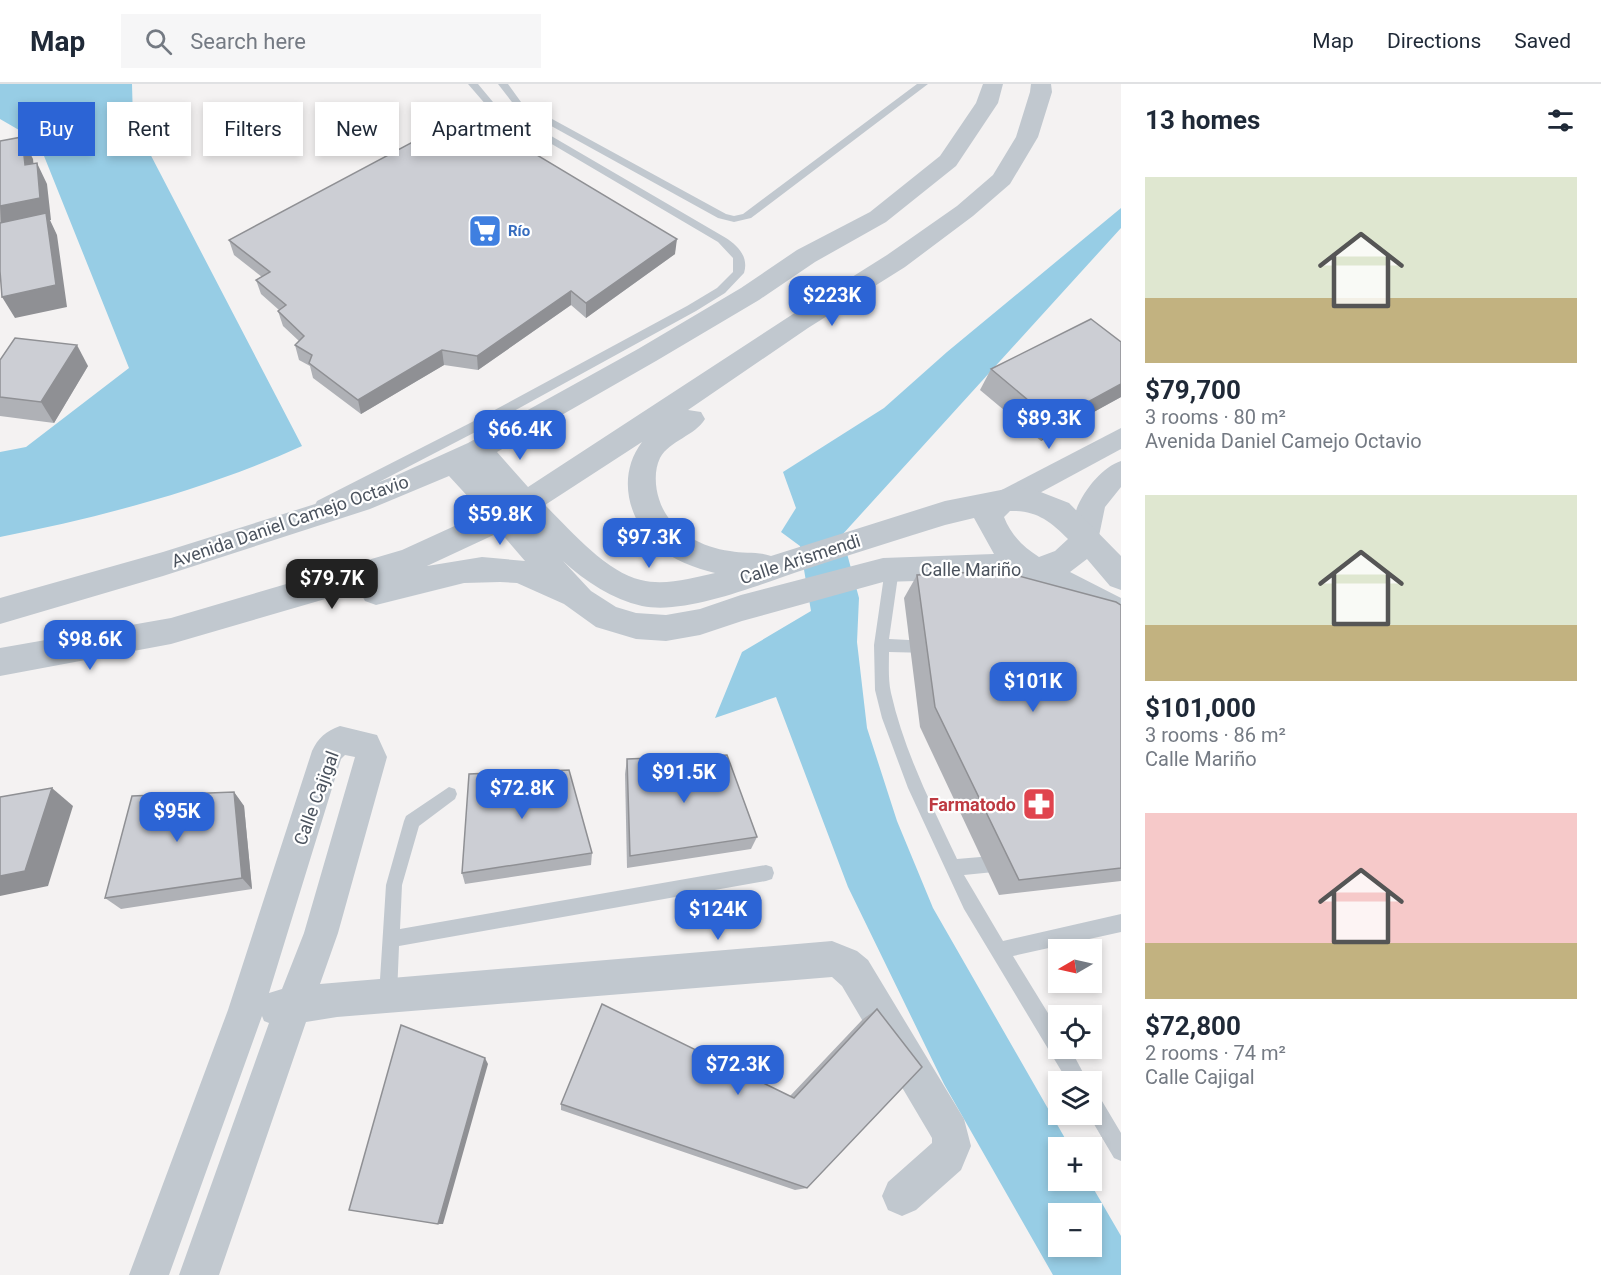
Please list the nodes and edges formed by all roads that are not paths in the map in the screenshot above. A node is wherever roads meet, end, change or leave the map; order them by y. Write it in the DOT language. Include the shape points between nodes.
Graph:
graph roads {
  1 [pos="503,84"];
  2 [pos="923,84"];
  3 [pos="993,84"];
  4 [pos="1041,84"];
  5 [pos="477,86"];
  6 [pos="612,155"];
  7 [pos="595,165"];
  8 [pos="867,279"];
  9 [pos="1121,436"];
  10 [pos="466,456"];
  11 [pos="1121,471"];
  12 [pos="999,503"];
  13 [pos="516,510"];
  14 [pos="278,526"];
  15 [pos="1085,536"];
  16 [pos="787,563"];
  17 [pos="887,569"];
  18 [pos="1037,570"];
  19 [pos="1121,577"];
  20 [pos="580,600"];
  21 [pos="0,611"];
  22 [pos="1121,613"];
  23 [pos="171,631"];
  24 [pos="881,645"];
  25 [pos="940,647"];
  26 [pos="0,662"];
  27 [pos="449,794"];
  28 [pos="1023,862"];
  29 [pos="952,868"];
  30 [pos="766,873"];
  31 [pos="1121,923"];
  32 [pos="391,939"];
  33 [pos="1001,950"];
  34 [pos="388,995"];
  35 [pos="293,1007"];
  36 [pos="246,1010"];
  37 [pos="1048,1029"];
  38 [pos="1102,1120"];
  39 [pos="1121,1151"];
  40 [pos="902,1196"];
  41 [pos="149,1275"];
  42 [pos="199,1275"];
  1 -- 6 [label="lane" via="518,104"];
  2 -- 6 [label="lane" via="741,218 722,216"];
  3 -- 10 [label="street, Avenida Daniel Camejo Octavio" via="987,103 948,161 878,217 806,256 647,355"];
  4 -- 8 [label="street" via="1027,137 1002,179 965,211"];
  5 -- 7 [label="lane" via="490,104"];
  6 -- 7 [label="lane"];
  7 -- 14 [label="lane" via="734,248 740,270 731,284 500,414"];
  8 -- 13 [label="street"];
  8 -- 16 [label="street" via="852,299 809,338 658,443 646,456 640,473 646,508 677,545 711,560 742,566"];
  9 -- 12 [label="street, Calle Arismendi"];
  10 -- 13 [label="street"];
  10 -- 14 [label="street, Avenida Daniel Camejo Octavio" via="360,501"];
  11 -- 15 [label="street" via="1091,504"];
  12 -- 15 [label="street" via="1011,499 1047,505"];
  12 -- 16 [label="street, Calle Arismendi" via="945,513"];
  12 -- 18 [label="street" via="988,515 995,533 1021,563"];
  13 -- 16 [label="street, Calle Arismendi" via="616,584 642,593 677,593 715,586"];
  13 -- 20 [label="street"];
  13 -- 23 [label="street" via="401,563"];
  14 -- 21 [label="street, Avenida Daniel Camejo Octavio"];
  15 -- 18 [label="street" via="1071,558"];
  15 -- 19 [label="street"];
  17 -- 18 [label="street, Calle Mariño" via="1014,566"];
  17 -- 20 [label="street, Calle Mariño" via="666,628 636,626 607,618"];
  17 -- 24 [label="lane"];
  18 -- 22 [label="street, Calle Mariño"];
  20 -- 23 [label="street" via="538,577 493,569"];
  23 -- 26 [label="street"];
  24 -- 25 [label="lane"];
  24 -- 29 [label="lane" via="883,690 890,718"];
  27 -- 32 [label="lane" via="412,821 394,885"];
  28 -- 29 [label="lane"];
  29 -- 33 [label="lane"];
  30 -- 32 [label="lane"];
  31 -- 33 [label="lane"];
  32 -- 34 [label="lane"];
  33 -- 37 [label="lane"];
  34 -- 35 [label="street"];
  34 -- 40 [label="street" via="832,959 845,963 855,973 950,1133 952,1146 947,1156"];
  35 -- 36 [label="street"];
  35 -- 36 [label="street, Calle Cajigal" via="321,933 371,757 366,745 352,741 340,740 328,751"];
  35 -- 42 [label="street, Calle Cajigal"];
  36 -- 41 [label="street, Calle Cajigal"];
  38 -- 39 [label="lane"];
}
